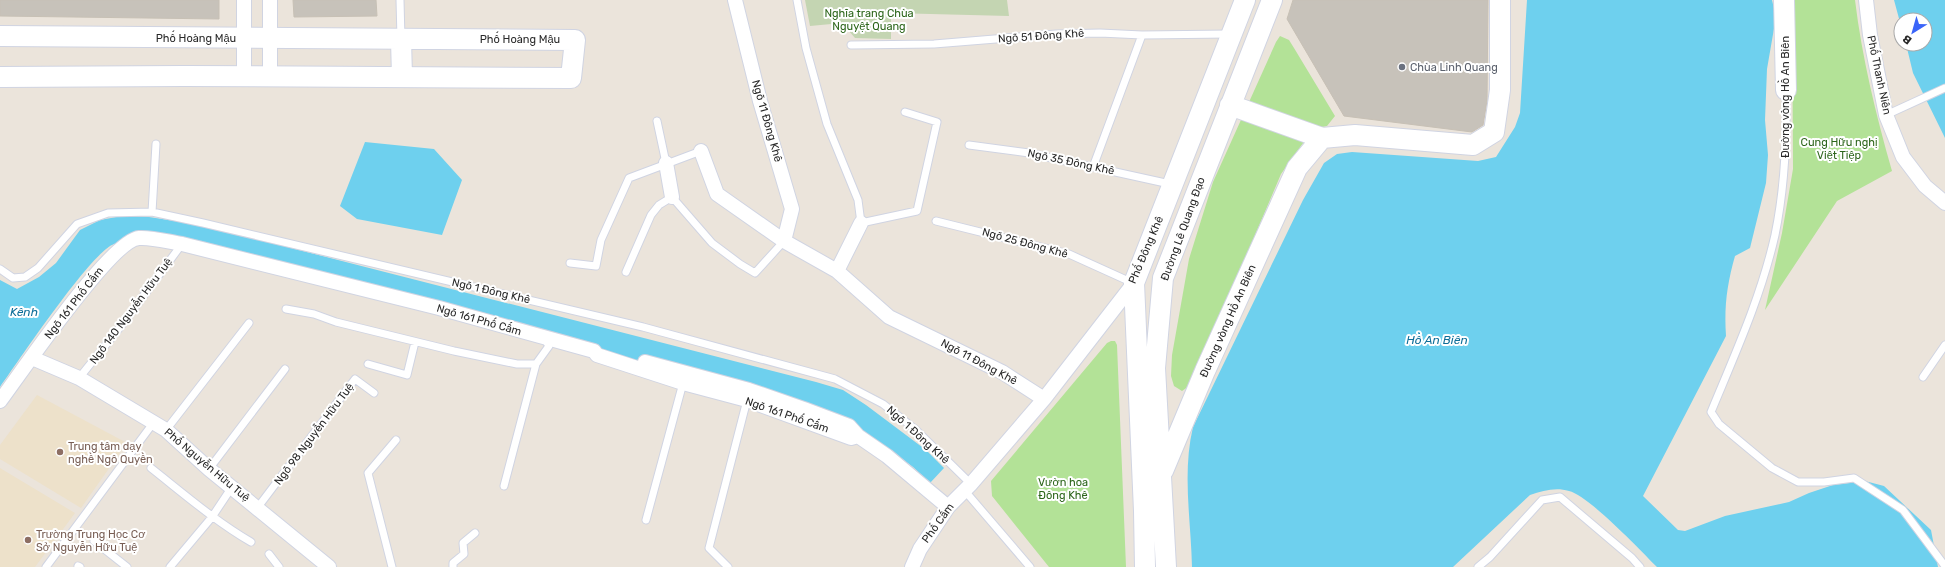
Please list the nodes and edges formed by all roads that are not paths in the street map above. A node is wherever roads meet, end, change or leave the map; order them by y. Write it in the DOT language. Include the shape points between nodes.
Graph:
graph roads {
  1 [pos="244,0"];
  2 [pos="270,0"];
  3 [pos="400,0"];
  4 [pos="735,0"];
  5 [pos="797,0"];
  6 [pos="1245,0"];
  7 [pos="1272,0"];
  8 [pos="1500,0"];
  9 [pos="1784,0"];
  10 [pos="1866,0"];
  11 [pos="1231,34"];
  12 [pos="1142,35"];
  13 [pos="0,36"];
  14 [pos="244,38"];
  15 [pos="270,38"];
  16 [pos="401,39"];
  17 [pos="851,45"];
  18 [pos="0,76"];
  19 [pos="244,76"];
  20 [pos="270,76"];
  21 [pos="402,77"];
  22 [pos="1945,88"];
  23 [pos="1786,90"];
  24 [pos="1230,104"];
  25 [pos="905,112"];
  26 [pos="1886,115"];
  27 [pos="657,121"];
  28 [pos="1322,138"];
  29 [pos="156,144"];
  30 [pos="969,145"];
  31 [pos="701,151"];
  32 [pos="666,163"];
  33 [pos="1093,167"];
  34 [pos="1173,184"];
  35 [pos="672,198"];
  36 [pos="1945,203"];
  37 [pos="152,212"];
  38 [pos="936,221"];
  39 [pos="861,223"];
  40 [pos="784,241"];
  41 [pos="182,244"];
  42 [pos="570,263"];
  43 [pos="0,269"];
  44 [pos="837,270"];
  45 [pos="626,272"];
  46 [pos="1164,278"];
  47 [pos="1134,283"];
  48 [pos="286,309"];
  49 [pos="249,323"];
  50 [pos="544,338"];
  51 [pos="415,342"];
  52 [pos="1945,345"];
  53 [pos="32,358"];
  54 [pos="368,364"];
  55 [pos="536,364"];
  56 [pos="284,369"];
  57 [pos="654,369"];
  58 [pos="1923,377"];
  59 [pos="79,378"];
  60 [pos="683,383"];
  61 [pos="374,393"];
  62 [pos="748,395"];
  63 [pos="1044,399"];
  64 [pos="0,401"];
  65 [pos="154,422"];
  66 [pos="166,430"];
  67 [pos="396,440"];
  68 [pos="151,468"];
  69 [pos="209,469"];
  70 [pos="1161,475"];
  71 [pos="504,486"];
  72 [pos="968,487"];
  73 [pos="232,488"];
  74 [pos="258,507"];
  75 [pos="948,507"];
  76 [pos="1144,511"];
  77 [pos="212,517"];
  78 [pos="646,520"];
  79 [pos="475,533"];
  80 [pos="94,541"];
  81 [pos="251,542"];
  82 [pos="269,554"];
  83 [pos="1945,566"];
  84 [pos="46,567"];
  85 [pos="127,567"];
  86 [pos="170,567"];
  87 [pos="279,567"];
  88 [pos="329,567"];
  89 [pos="392,567"];
  90 [pos="453,567"];
  91 [pos="728,567"];
  92 [pos="912,567"];
  93 [pos="1030,567"];
  94 [pos="1145,567"];
  95 [pos="1166,567"];
  96 [pos="1478,567"];
  97 [pos="1640,567"];
  1 -- 14 [label="street"];
  2 -- 15 [label="street"];
  3 -- 16 [label="lane"];
  4 -- 40 [label="street, Ngõ 11 Đông Khê" via="760,101 792,209"];
  5 -- 39 [label="lane" via="806,48 825,116 858,200"];
  6 -- 11 [label="street, Phố Đông Khê"];
  7 -- 24 [label="street, Đường Lê Quang Đạo"];
  8 -- 28 [label="street" via="1500,90 1494,132 1473,145 1355,135"];
  9 -- 23 [label="street, Đường vòng Hồ An Biên"];
  10 -- 26 [label="street, Phố Thanh Niên" via="1870,35"];
  11 -- 12 [label="lane, Ngõ 51 Đông Khê"];
  11 -- 34 [label="street, Phố Đông Khê"];
  12 -- 17 [label="lane, Ngõ 51 Đông Khê" via="1063,34 934,44"];
  12 -- 33 [label="lane"];
  13 -- 14 [label="street, Phố Hoàng Mậu"];
  14 -- 15 [label="street, Phố Hoàng Mậu"];
  14 -- 19 [label="street"];
  15 -- 16 [label="street, Phố Hoàng Mậu"];
  15 -- 20 [label="street"];
  16 -- 21 [label="street"];
  16 -- 21 [label="street, Phố Hoàng Mậu" via="575,40 571,78"];
  18 -- 19 [label="street, Phố Hoàng Mậu"];
  19 -- 20 [label="street, Phố Hoàng Mậu"];
  20 -- 21 [label="street, Phố Hoàng Mậu"];
  22 -- 26 [label="lane"];
  23 -- 83 [label="lane, Đường vòng Hồ An Biên" via="1787,146 1774,236 1749,323 1711,412 1719,424 1772,468 1798,482 1854,478 1903,510"];
  24 -- 28 [label="street"];
  24 -- 46 [label="street, Đường Lê Quang Đạo"];
  25 -- 39 [label="lane" via="937,122 917,211"];
  26 -- 36 [label="street, Phố Thanh Niên" via="1903,157 1925,186"];
  27 -- 32 [label="lane"];
  28 -- 70 [label="street, Đường vòng Hồ An Biên" via="1297,168"];
  29 -- 37 [label="lane"];
  30 -- 33 [label="lane, Ngõ 35 Đông Khê" via="1029,153"];
  31 -- 32 [label="lane"];
  31 -- 40 [label="street, Ngõ 11 Đông Khê" via="717,194"];
  32 -- 35 [label="street"];
  32 -- 42 [label="lane" via="629,178 601,240 596,266"];
  33 -- 34 [label="lane, Ngõ 35 Đông Khê"];
  34 -- 47 [label="street, Phố Đông Khê"];
  35 -- 40 [label="lane" via="712,243 755,273"];
  35 -- 45 [label="lane" via="659,205 651,214"];
  37 -- 43 [label="lane, Ngõ 1 Đông Khê" via="108,213 77,224 38,268 25,277 12,278"];
  37 -- 72 [label="lane, Ngõ 1 Đông Khê" via="644,327 835,379 883,404 916,429"];
  38 -- 47 [label="lane, Ngõ 25 Đông Khê" via="1069,254"];
  39 -- 44 [label="street"];
  40 -- 44 [label="street, Ngõ 11 Đông Khê"];
  41 -- 50 [label="street, Ngõ 161 Phố Cấm" via="439,308"];
  41 -- 53 [label="street, Ngõ 161 Phố Cấm" via="138,238 121,248 95,274"];
  41 -- 59 [label="lane, Ngõ 140 Nguyễn Hữu Tuệ"];
  44 -- 63 [label="street, Ngõ 11 Đông Khê" via="889,317 1002,372"];
  46 -- 47 [label="street"];
  46 -- 70 [label="street, Đường Lê Quang Đạo" via="1155,368"];
  47 -- 63 [label="street, Phố Đông Khê"];
  47 -- 76 [label="street"];
  48 -- 51 [label="lane" via="314,314"];
  49 -- 66 [label="lane"];
  50 -- 55 [label="lane" via="549,346"];
  50 -- 57 [label="street, Ngõ 161 Phố Cấm" via="594,350 599,348"];
  51 -- 54 [label="lane" via="407,375"];
  51 -- 55 [label="lane" via="517,364"];
  52 -- 58 [label="lane"];
  53 -- 59 [label="street, Phố Nguyễn Hữu Tuệ"];
  53 -- 64 [label="street, Ngõ 161 Phố Cấm"];
  55 -- 71 [label="lane"];
  56 -- 69 [label="lane"];
  57 -- 60 [label="street, Ngõ 161 Phố Cấm"];
  57 -- 62 [label="street"];
  59 -- 65 [label="street, Phố Nguyễn Hữu Tuệ"];
  60 -- 62 [label="street, Ngõ 161 Phố Cấm"];
  60 -- 78 [label="lane"];
  61 -- 74 [label="lane, Ngõ 98 Nguyễn Hữu Tuệ" via="355,379"];
  62 -- 75 [label="street" via="849,426 858,436 887,456"];
  62 -- 91 [label="lane" via="709,548"];
  63 -- 72 [label="street, Phố Đông Khê"];
  65 -- 66 [label="street, Phố Nguyễn Hữu Tuệ"];
  65 -- 84 [label="lane"];
  66 -- 69 [label="street, Phố Nguyễn Hữu Tuệ"];
  67 -- 89 [label="lane" via="368,472"];
  68 -- 77 [label="lane"];
  69 -- 73 [label="street, Phố Nguyễn Hữu Tuệ"];
  70 -- 76 [label="street, Đường vòng Hồ An Biên"];
  70 -- 95 [label="street, Đường Lê Quang Đạo"];
  72 -- 75 [label="street, Phố Cấm"];
  72 -- 93 [label="lane, Ngõ 1 Đông Khê"];
  73 -- 74 [label="street, Phố Nguyễn Hữu Tuệ"];
  73 -- 77 [label="lane"];
  74 -- 88 [label="street, Phố Nguyễn Hữu Tuệ"];
  75 -- 92 [label="street, Phố Cấm" via="920,549"];
  76 -- 94 [label="street"];
  77 -- 81 [label="lane"];
  77 -- 86 [label="lane"];
  79 -- 90 [label="lane" via="463,543 464,554 453,563"];
  80 -- 85 [label="lane"];
  82 -- 87 [label="lane"];
  96 -- 97 [label="lane" via="1542,500 1560,497"];
}
